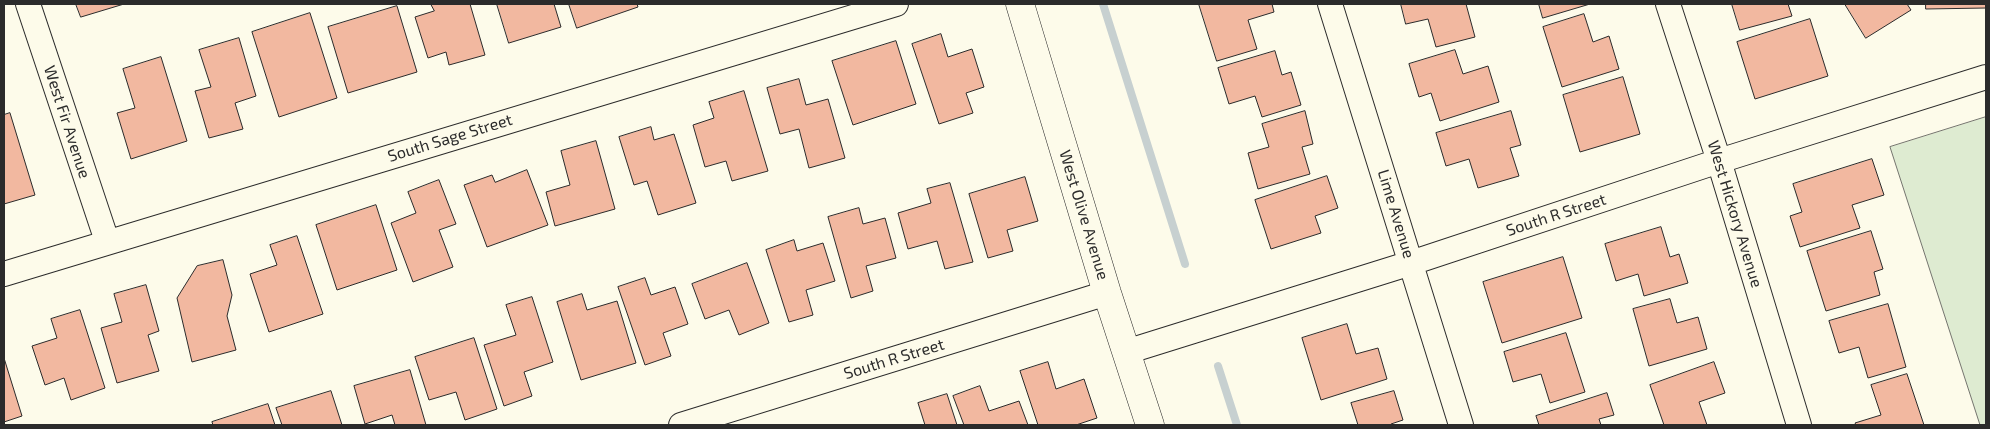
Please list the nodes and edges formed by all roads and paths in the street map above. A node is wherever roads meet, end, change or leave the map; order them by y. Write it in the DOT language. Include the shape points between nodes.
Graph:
graph roads {
  1 [pos="28,4"];
  2 [pos="896,4"];
  3 [pos="1020,4"];
  4 [pos="1330,4"];
  5 [pos="1668,4"];
  6 [pos="1986,77"];
  7 [pos="1719,161"];
  8 [pos="107,241"];
  9 [pos="1411,263"];
  10 [pos="4,274"];
  11 [pos="1107,293"];
  12 [pos="1126,352"];
  13 [pos="681,425"];
  14 [pos="1150,425"];
  15 [pos="1461,425"];
  16 [pos="1799,425"];
  1 -- 8 [label="street, West Fir Avenue"];
  2 -- 8 [label="street, South Sage Street"];
  3 -- 11 [label="street, West Olive Avenue"];
  4 -- 9 [label="street, Lime Avenue"];
  5 -- 7 [label="street, West Hickory Avenue"];
  6 -- 7 [label="street, South R Street"];
  7 -- 9 [label="street, South R Street"];
  7 -- 16 [label="street, West Hickory Avenue"];
  8 -- 10 [label="street, South Sage Street"];
  9 -- 12 [label="street, South R Street"];
  9 -- 15 [label="street, Lime Avenue"];
  11 -- 12 [label="street, West Olive Avenue"];
  11 -- 13 [label="street, South R Street"];
  12 -- 14 [label="street, West Olive Avenue"];
}
